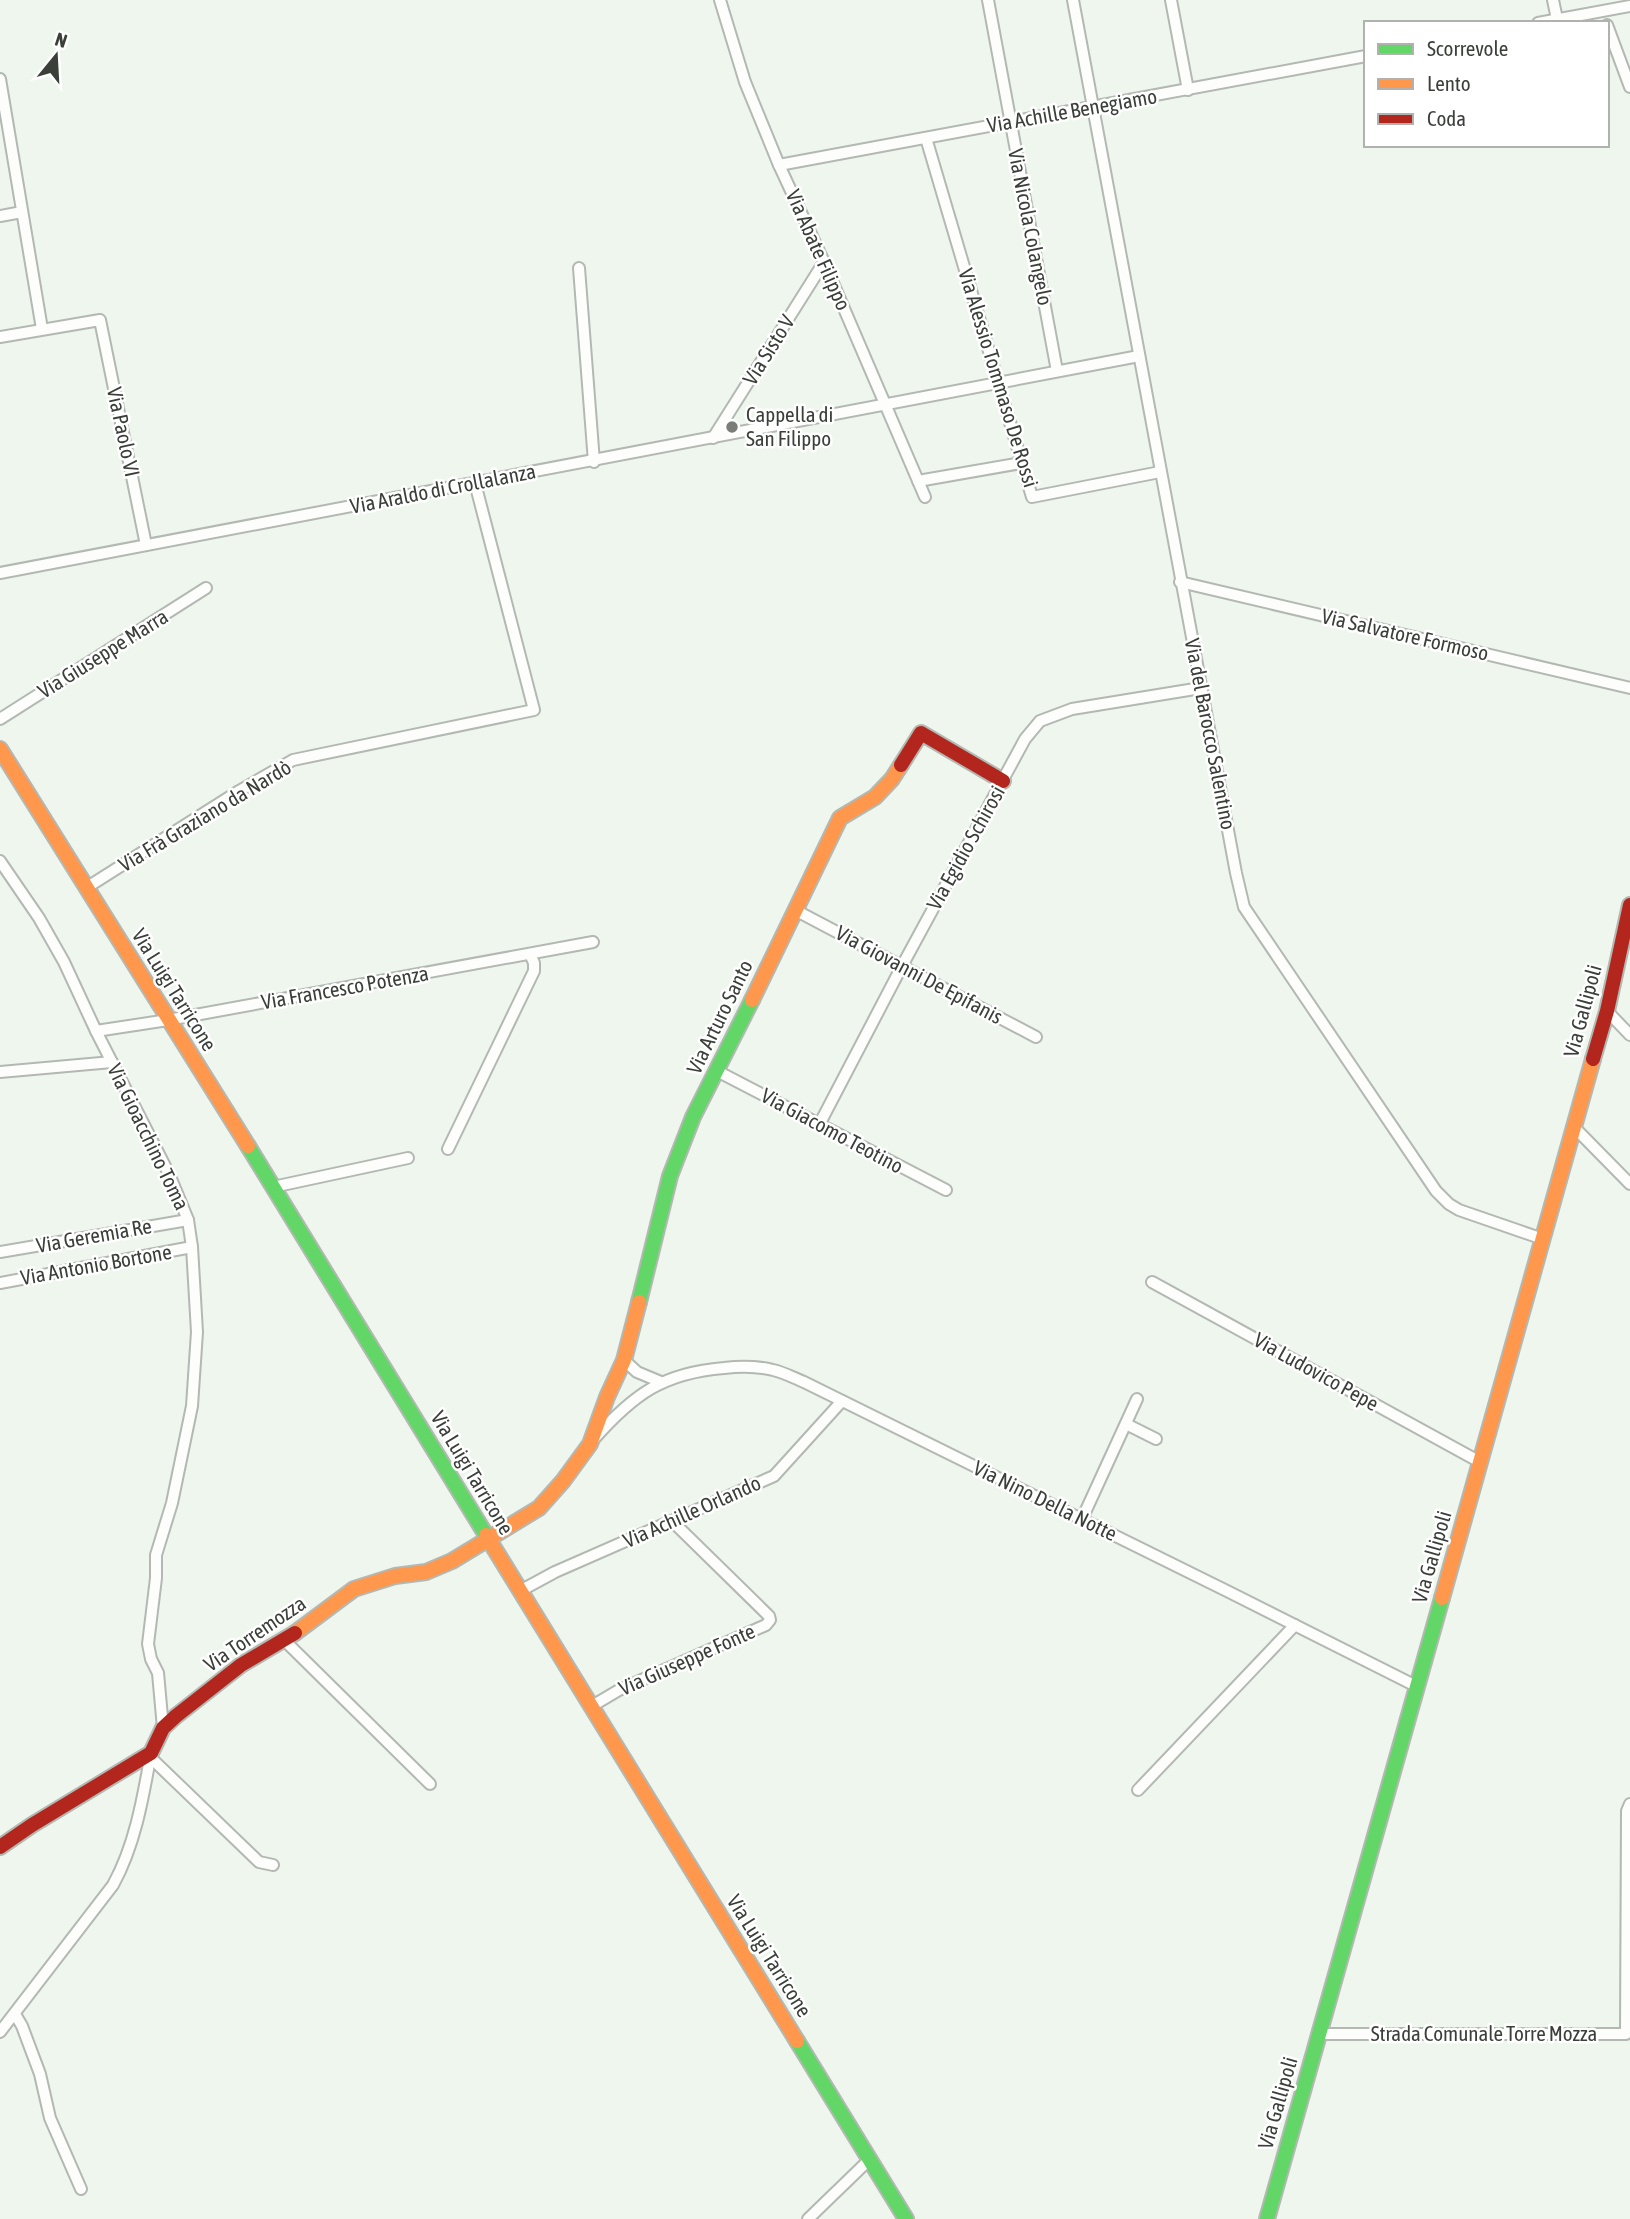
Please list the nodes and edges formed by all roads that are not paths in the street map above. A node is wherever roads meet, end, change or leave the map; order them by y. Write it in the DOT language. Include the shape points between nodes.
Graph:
graph roads {
  1 [pos="720,0"];
  2 [pos="988,0"];
  3 [pos="1073,0"];
  4 [pos="1171,0"];
  5 [pos="1553,0"];
  6 [pos="1630,6"];
  7 [pos="1557,19"];
  8 [pos="1605,20"];
  9 [pos="1548,21"];
  10 [pos="1609,31"];
  11 [pos="1364,56"];
  12 [pos="0,79"];
  13 [pos="1630,87"];
  14 [pos="1188,90"];
  15 [pos="1093,106"];
  16 [pos="1010,122"];
  17 [pos="926,138"];
  18 [pos="779,165"];
  19 [pos="22,212"];
  20 [pos="0,216"];
  21 [pos="824,262"];
  22 [pos="579,268"];
  23 [pos="41,329"];
  24 [pos="0,337"];
  25 [pos="1139,356"];
  26 [pos="1057,371"];
  27 [pos="998,382"];
  28 [pos="886,405"];
  29 [pos="713,438"];
  30 [pos="594,462"];
  31 [pos="1021,463"];
  32 [pos="1160,472"];
  33 [pos="918,481"];
  34 [pos="475,483"];
  35 [pos="925,497"];
  36 [pos="146,545"];
  37 [pos="0,573"];
  38 [pos="1181,582"];
  39 [pos="206,588"];
  40 [pos="1201,688"];
  41 [pos="1630,688"];
  42 [pos="0,719"];
  43 [pos="0,749"];
  44 [pos="1003,781"];
  45 [pos="0,861"];
  46 [pos="86,888"];
  47 [pos="1630,905"];
  48 [pos="798,912"];
  49 [pos="593,942"];
  50 [pos="530,954"];
  51 [pos="902,966"];
  52 [pos="1607,1011"];
  53 [pos="168,1020"];
  54 [pos="96,1031"];
  55 [pos="1630,1035"];
  56 [pos="1036,1037"];
  57 [pos="111,1062"];
  58 [pos="718,1071"];
  59 [pos="0,1072"];
  60 [pos="819,1125"];
  61 [pos="1574,1127"];
  62 [pos="448,1149"];
  63 [pos="408,1158"];
  64 [pos="1630,1184"];
  65 [pos="273,1187"];
  66 [pos="946,1191"];
  67 [pos="188,1220"];
  68 [pos="1543,1239"];
  69 [pos="192,1247"];
  70 [pos="0,1252"];
  71 [pos="1152,1282"];
  72 [pos="0,1283"];
  73 [pos="624,1360"];
  74 [pos="660,1382"];
  75 [pos="1138,1399"];
  76 [pos="842,1401"];
  77 [pos="1126,1424"];
  78 [pos="1156,1439"];
  79 [pos="590,1444"];
  80 [pos="1480,1462"];
  81 [pos="1082,1520"];
  82 [pos="672,1521"];
  83 [pos="489,1541"];
  84 [pos="520,1591"];
  85 [pos="1296,1625"];
  86 [pos="285,1641"];
  87 [pos="1418,1687"];
  88 [pos="592,1706"];
  89 [pos="163,1728"];
  90 [pos="151,1755"];
  91 [pos="430,1784"];
  92 [pos="1138,1790"];
  93 [pos="1630,1804"];
  94 [pos="0,1847"];
  95 [pos="273,1865"];
  96 [pos="16,2014"];
  97 [pos="0,2032"];
  98 [pos="1320,2034"];
  99 [pos="870,2159"];
  100 [pos="81,2189"];
  101 [pos="808,2219"];
  102 [pos="906,2219"];
  103 [pos="1267,2219"];
  1 -- 18 [label="street, Via Abate Filippo" via="745,82"];
  2 -- 16 [label="street, Via Nicola Colangelo"];
  3 -- 15 [label="street, Via del Barocco Salentino"];
  4 -- 14 [label="street"];
  5 -- 7 [label="street"];
  6 -- 8 [label="street"];
  7 -- 8 [label="street"];
  7 -- 9 [label="street"];
  10 -- 13 [label="street"];
  11 -- 14 [label="street, Via Achille Benegiamo"];
  12 -- 19 [label="street"];
  14 -- 15 [label="street, Via Achille Benegiamo"];
  15 -- 16 [label="street, Via Achille Benegiamo"];
  15 -- 25 [label="street, Via del Barocco Salentino"];
  16 -- 17 [label="street, Via Achille Benegiamo"];
  16 -- 26 [label="street, Via Nicola Colangelo"];
  17 -- 18 [label="street, Via Achille Benegiamo"];
  17 -- 27 [label="street, Via Alessio Tommaso De Rossi"];
  18 -- 21 [label="street, Via Abate Filippo"];
  19 -- 20 [label="street"];
  19 -- 23 [label="street"];
  21 -- 28 [label="street, Via Abate Filippo"];
  21 -- 29 [label="street, Via Sisto V"];
  22 -- 30 [label="street"];
  23 -- 24 [label="street"];
  23 -- 36 [label="street, Via Paolo VI" via="100,320"];
  25 -- 26 [label="street, Via Araldo di Crollalanza"];
  25 -- 32 [label="street, Via del Barocco Salentino"];
  26 -- 27 [label="street, Via Araldo di Crollalanza"];
  27 -- 28 [label="street, Via Araldo di Crollalanza"];
  27 -- 31 [label="street, Via Alessio Tommaso De Rossi"];
  28 -- 29 [label="street, Via Araldo di Crollalanza"];
  28 -- 33 [label="street, Via Abate Filippo"];
  29 -- 30 [label="street, Via Araldo di Crollalanza"];
  30 -- 34 [label="street, Via Araldo di Crollalanza"];
  31 -- 32 [label="street, Via Alessio Tommaso De Rossi" via="1032,497"];
  31 -- 33 [label="street"];
  32 -- 38 [label="street, Via del Barocco Salentino"];
  33 -- 35 [label="street, Via Abate Filippo"];
  34 -- 36 [label="street, Via Araldo di Crollalanza"];
  34 -- 46 [label="street, Via Frà Graziano da Nardò" via="534,710 293,760"];
  36 -- 37 [label="street, Via Araldo di Crollalanza"];
  38 -- 40 [label="street, Via del Barocco Salentino"];
  38 -- 41 [label="street, Via Salvatore Formoso"];
  39 -- 42 [label="street, Via Giuseppe Marra"];
  40 -- 44 [label="street, Via Egidio Schirosi" via="1072,709 1040,721"];
  40 -- 68 [label="street, Via del Barocco Salentino" via="1244,907 1436,1191 1459,1210"];
  43 -- 46 [label="main road, Via Luigi Tarricone"];
  44 -- 48 [label="main road, Via Arturo Santo" via="921,733 875,797 840,818"];
  44 -- 51 [label="street, Via Egidio Schirosi"];
  45 -- 54 [label="street, Via Gioacchino Toma" via="64,962"];
  46 -- 53 [label="main road, Via Luigi Tarricone"];
  47 -- 52 [label="main road, Via Gallipoli"];
  48 -- 51 [label="street, Via Giovanni De Epifanis"];
  48 -- 58 [label="main road, Via Arturo Santo"];
  49 -- 50 [label="street, Via Francesco Potenza"];
  50 -- 53 [label="street, Via Francesco Potenza"];
  50 -- 62 [label="street" via="534,971"];
  51 -- 56 [label="street, Via Giovanni De Epifanis"];
  51 -- 60 [label="street, Via Egidio Schirosi"];
  52 -- 55 [label="street"];
  52 -- 61 [label="main road, Via Gallipoli"];
  53 -- 54 [label="street, Via Francesco Potenza"];
  53 -- 65 [label="main road, Via Luigi Tarricone"];
  54 -- 57 [label="street, Via Gioacchino Toma"];
  57 -- 59 [label="street"];
  57 -- 67 [label="street, Via Gioacchino Toma"];
  58 -- 60 [label="street, Via Giacomo Teotino"];
  58 -- 73 [label="main road, Via Arturo Santo" via="693,1117 670,1176"];
  60 -- 66 [label="street, Via Giacomo Teotino"];
  61 -- 64 [label="street"];
  61 -- 68 [label="main road, Via Gallipoli"];
  63 -- 65 [label="street"];
  65 -- 83 [label="main road, Via Luigi Tarricone"];
  67 -- 69 [label="street, Via Gioacchino Toma"];
  67 -- 70 [label="street, Via Geremia Re"];
  68 -- 80 [label="main road, Via Gallipoli"];
  69 -- 72 [label="street, Via Antonio Bortone"];
  69 -- 89 [label="street, Via Gioacchino Toma" via="197,1332 192,1406 156,1555 148,1644 158,1673"];
  71 -- 80 [label="street, Via Ludovico Pepe"];
  73 -- 74 [label="street"];
  73 -- 79 [label="main road, Via Arturo Santo"];
  74 -- 76 [label="street, Via Nino Della Notte" via="703,1369 748,1366 774,1370"];
  74 -- 79 [label="street, Via Arturo Santo" via="612,1419"];
  75 -- 77 [label="street"];
  76 -- 81 [label="street, Via Nino Della Notte"];
  76 -- 82 [label="street, Via Achille Orlando" via="774,1476"];
  77 -- 78 [label="street"];
  77 -- 81 [label="street"];
  79 -- 83 [label="main road, Via Arturo Santo" via="539,1508"];
  80 -- 87 [label="main road, Via Gallipoli"];
  81 -- 85 [label="street, Via Nino Della Notte"];
  82 -- 84 [label="street, Via Achille Orlando"];
  82 -- 88 [label="street, Via Giuseppe Fonte" via="770,1620"];
  83 -- 84 [label="main road, Via Luigi Tarricone"];
  83 -- 86 [label="main road, Via Torremozza" via="426,1572 355,1589"];
  84 -- 88 [label="main road, Via Luigi Tarricone"];
  85 -- 87 [label="street, Via Nino Della Notte"];
  85 -- 92 [label="street"];
  86 -- 89 [label="main road, Via Torremozza" via="241,1665"];
  86 -- 91 [label="street"];
  87 -- 98 [label="main road, Via Gallipoli"];
  88 -- 99 [label="main road, Via Luigi Tarricone"];
  89 -- 90 [label="main road, Via Torremozza"];
  90 -- 94 [label="main road"];
  90 -- 95 [label="street" via="259,1862"];
  90 -- 96 [label="street" via="125,1864"];
  93 -- 98 [label="street, Strada Comunale Torre Mozza" via="1626,2034"];
  96 -- 97 [label="street"];
  96 -- 100 [label="street" via="40,2074 50,2118"];
  98 -- 103 [label="main road, Via Gallipoli"];
  99 -- 101 [label="street"];
  99 -- 102 [label="main road, Via Luigi Tarricone"];
}
